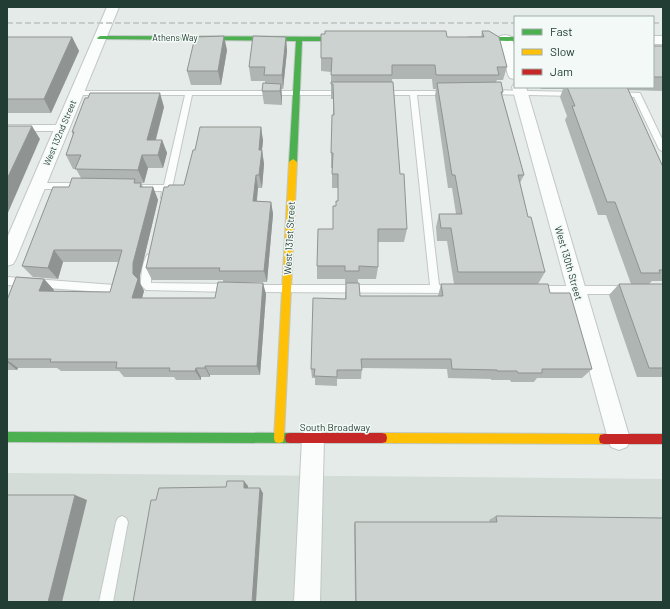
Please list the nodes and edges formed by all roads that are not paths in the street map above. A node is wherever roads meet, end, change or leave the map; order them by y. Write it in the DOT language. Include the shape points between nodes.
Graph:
graph roads {
  1 [pos="113,7"];
  2 [pos="100,38"];
  3 [pos="299,39"];
  4 [pos="362,39"];
  5 [pos="458,39"];
  6 [pos="510,39"];
  7 [pos="514,67"];
  8 [pos="519,90"];
  9 [pos="459,92"];
  10 [pos="482,92"];
  11 [pos="77,93"];
  12 [pos="189,93"];
  13 [pos="296,93"];
  14 [pos="351,93"];
  15 [pos="374,93"];
  16 [pos="413,93"];
  17 [pos="582,94"];
  18 [pos="606,94"];
  19 [pos="7,128"];
  20 [pos="62,128"];
  21 [pos="663,149"];
  22 [pos="38,186"];
  23 [pos="91,187"];
  24 [pos="130,187"];
  25 [pos="168,188"];
  26 [pos="162,210"];
  27 [pos="153,246"];
  28 [pos="7,259"];
  29 [pos="7,281"];
  30 [pos="115,289"];
  31 [pos="286,289"];
  32 [pos="435,289"];
  33 [pos="459,289"];
  34 [pos="529,290"];
  35 [pos="576,290"];
  36 [pos="639,290"];
  37 [pos="7,437"];
  38 [pos="279,438"];
  39 [pos="313,438"];
  40 [pos="619,439"];
  41 [pos="663,439"];
  42 [pos="122,522"];
  43 [pos="106,602"];
  44 [pos="307,602"];
  1 -- 2 [label="street, West 132nd Street"];
  2 -- 3 [label="street, Athens Way"];
  2 -- 11 [label="street, West 132nd Street"];
  3 -- 4 [label="street, Athens Way"];
  3 -- 13 [label="street, West 131st Street"];
  5 -- 6 [label="street"];
  6 -- 7 [label="street"];
  8 -- 10 [label="lane"];
  8 -- 17 [label="lane"];
  8 -- 35 [label="street, West 130th Street"];
  9 -- 16 [label="lane"];
  11 -- 12 [label="lane"];
  11 -- 20 [label="street, West 132nd Street"];
  12 -- 13 [label="lane"];
  12 -- 25 [label="lane"];
  13 -- 14 [label="lane"];
  13 -- 31 [label="street, West 131st Street"];
  15 -- 16 [label="lane"];
  16 -- 32 [label="lane"];
  18 -- 21 [label="lane" via="637,95"];
  19 -- 20 [label="lane"];
  20 -- 22 [label="street, West 132nd Street"];
  22 -- 23 [label="lane"];
  22 -- 28 [label="street, West 132nd Street"];
  24 -- 25 [label="lane"];
  25 -- 26 [label="lane"];
  27 -- 31 [label="lane" via="146,275 146,285 149,287"];
  29 -- 30 [label="lane"];
  31 -- 32 [label="lane"];
  31 -- 38 [label="street, West 131st Street"];
  32 -- 33 [label="lane"];
  34 -- 35 [label="lane"];
  35 -- 36 [label="lane"];
  35 -- 40 [label="street, West 130th Street"];
  37 -- 38 [label="street, South Broadway"];
  38 -- 39 [label="street, South Broadway"];
  39 -- 40 [label="street, South Broadway"];
  39 -- 44 [label="street"];
  40 -- 41 [label="street, South Broadway"];
  42 -- 43 [label="lane"];
}
